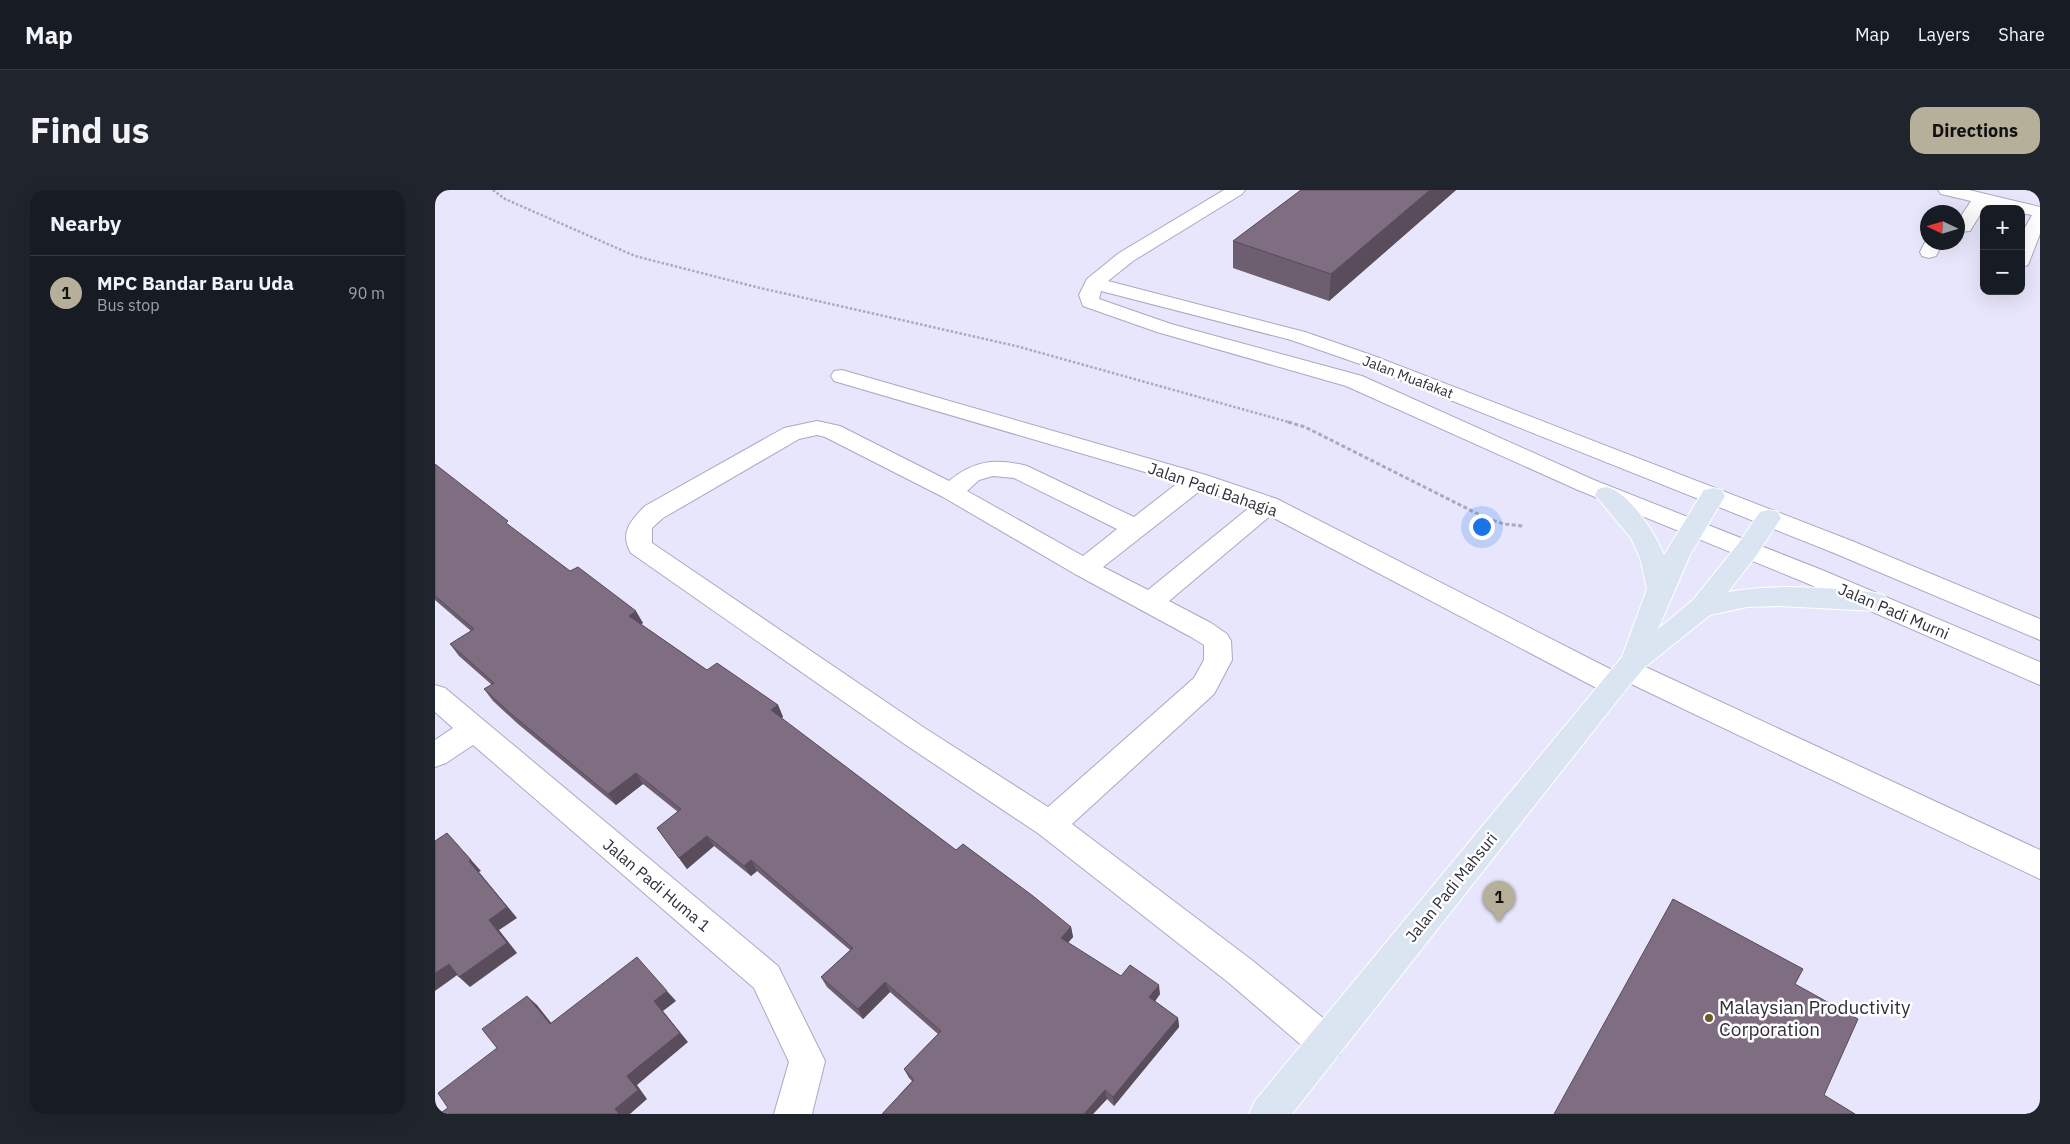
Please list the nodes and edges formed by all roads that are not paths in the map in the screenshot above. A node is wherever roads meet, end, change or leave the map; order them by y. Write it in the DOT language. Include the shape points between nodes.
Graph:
graph roads {
  1 [pos="1236,190"];
  2 [pos="1947,190"];
  3 [pos="1981,198"];
  4 [pos="2040,212"];
  5 [pos="2040,217"];
  6 [pos="1965,225"];
  7 [pos="2025,250"];
  8 [pos="1094,283"];
  9 [pos="842,376"];
  10 [pos="1198,480"];
  11 [pos="951,492"];
  12 [pos="1607,495"];
  13 [pos="1713,496"];
  14 [pos="1268,505"];
  15 [pos="1769,518"];
  16 [pos="1691,527"];
  17 [pos="1135,528"];
  18 [pos="1747,550"];
  19 [pos="1084,568"];
  20 [pos="1660,588"];
  21 [pos="1151,602"];
  22 [pos="1875,602"];
  23 [pos="1702,607"];
  24 [pos="2040,630"];
  25 [pos="1625,672"];
  26 [pos="2040,674"];
  27 [pos="435,696"];
  28 [pos="474,730"];
  29 [pos="435,755"];
  30 [pos="1050,825"];
  31 [pos="2040,865"];
  32 [pos="1326,1042"];
  33 [pos="793,1114"];
  34 [pos="1268,1114"];
  1 -- 8 [label="street" via="1126,256"];
  2 -- 3 [label="street"];
  3 -- 4 [label="street"];
  3 -- 6 [label="street"];
  5 -- 7 [label="street"];
  8 -- 12 [label="street, Jalan Muafakat" via="1090,302 1102,307 1164,328 1354,381"];
  8 -- 13 [label="street, Jalan Muafakat" via="1298,336"];
  9 -- 10 [label="street, Jalan Padi Bahagia"];
  10 -- 14 [label="street, Jalan Padi Bahagia"];
  10 -- 17 [label="street"];
  11 -- 17 [label="street" via="971,475 991,468 1019,471"];
  11 -- 19 [label="street"];
  11 -- 30 [label="street" via="832,431 817,428 792,433 654,512 640,525 639,547 905,730"];
  12 -- 16 [label="street, Jalan Muafakat"];
  12 -- 20 [label="main road" via="1647,540"];
  13 -- 15 [label="street, Jalan Muafakat"];
  13 -- 16 [label="main road, Jalan Padi Mahsuri"];
  14 -- 21 [label="street"];
  14 -- 25 [label="street, Jalan Padi Bahagia"];
  15 -- 18 [label="main road, Jalan Padi Mahsuri"];
  15 -- 24 [label="street"];
  16 -- 18 [label="street, Jalan Padi Murni"];
  16 -- 20 [label="main road, Jalan Padi Mahsuri"];
  17 -- 19 [label="street"];
  18 -- 22 [label="street, Jalan Padi Murni"];
  18 -- 23 [label="main road, Jalan Padi Mahsuri"];
  19 -- 21 [label="street"];
  20 -- 25 [label="main road, Jalan Padi Mahsuri"];
  21 -- 30 [label="street" via="1217,641 1218,660 1204,686"];
  22 -- 23 [label="main road" via="1786,596 1746,598"];
  22 -- 26 [label="street, Jalan Padi Murni"];
  23 -- 25 [label="main road, Jalan Padi Mahsuri"];
  25 -- 31 [label="street, Jalan Padi Bahagia"];
  25 -- 32 [label="main road, Jalan Padi Mahsuri"];
  27 -- 28 [label="street, Jalan Padi Huma 1"];
  28 -- 29 [label="street"];
  28 -- 33 [label="street, Jalan Padi Huma 1" via="766,977 807,1061"];
  30 -- 32 [label="street"];
  32 -- 34 [label="main road, Jalan Padi Mahsuri"];
}
